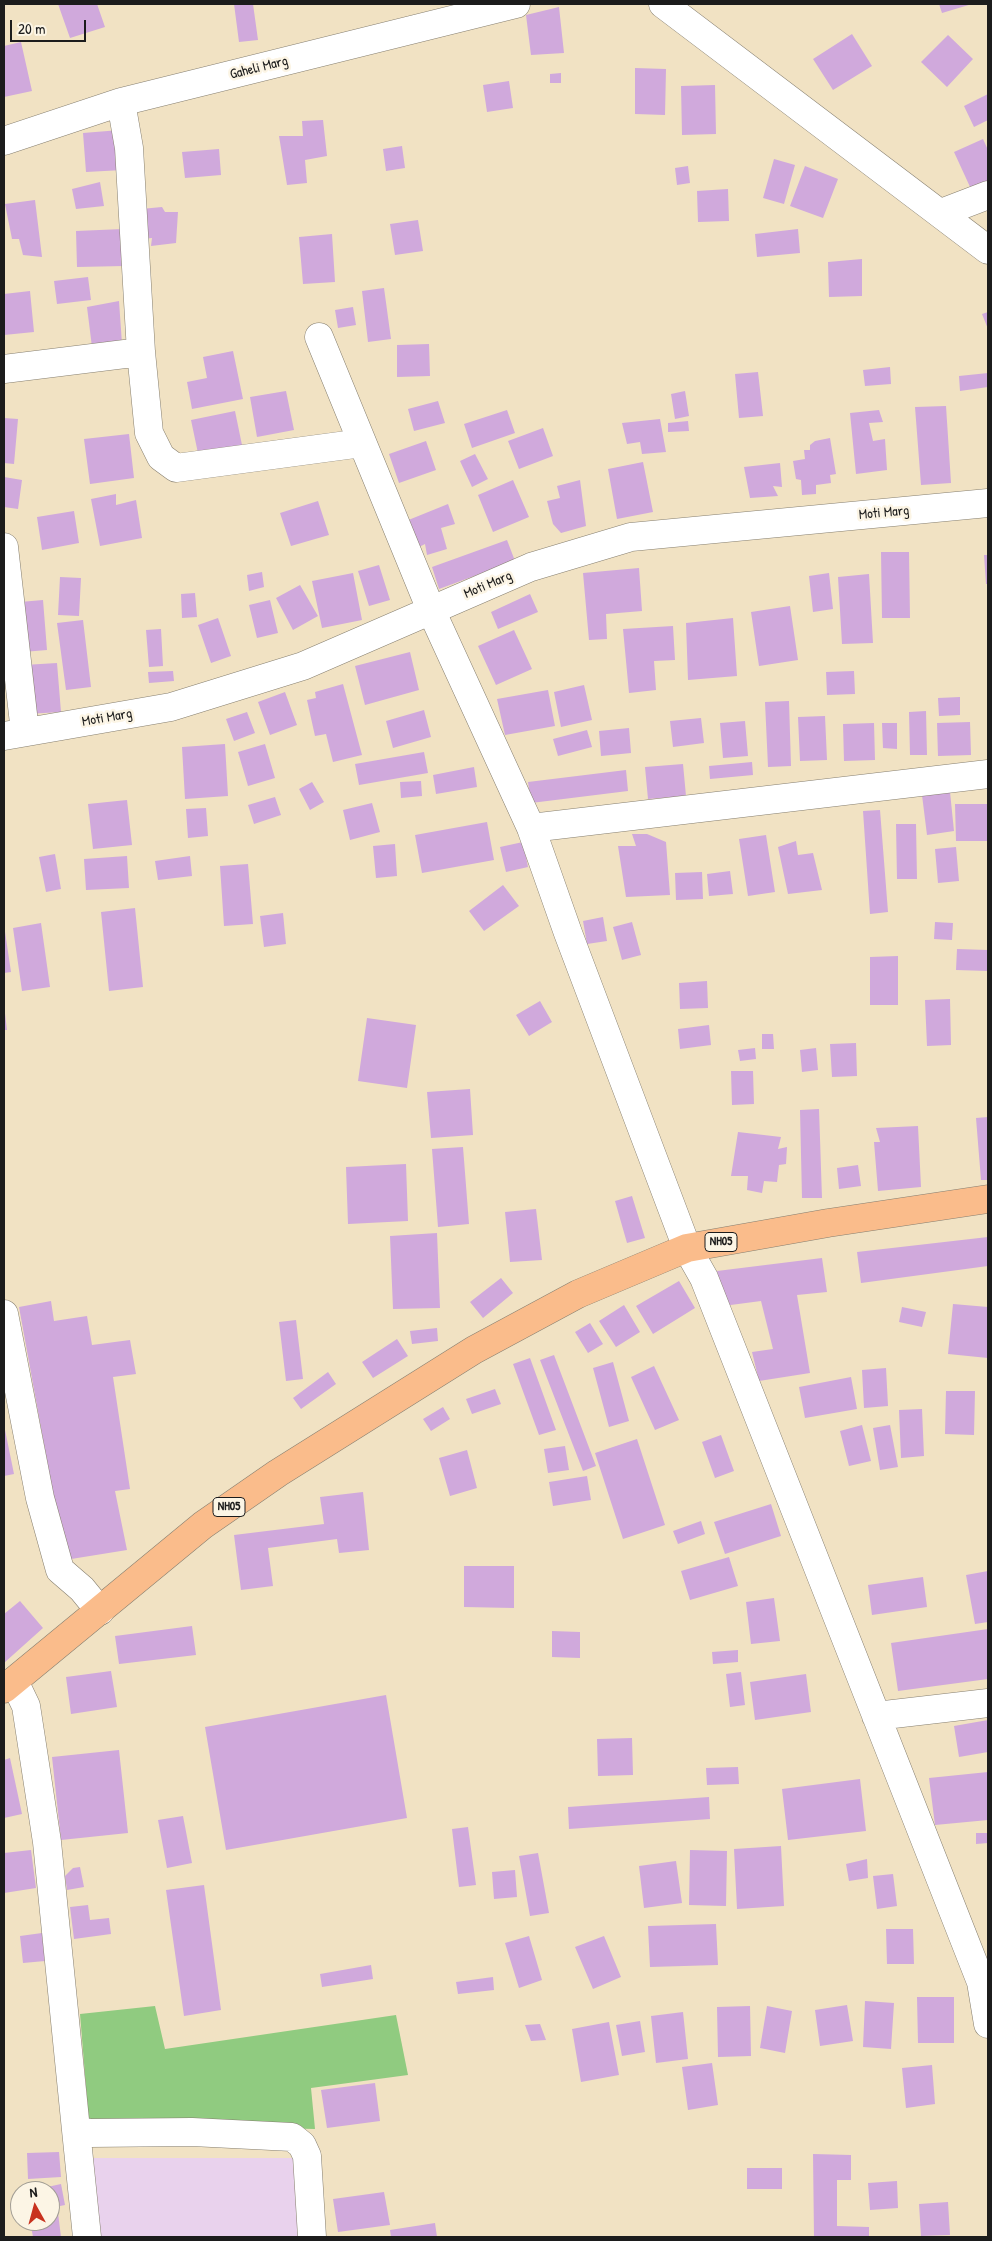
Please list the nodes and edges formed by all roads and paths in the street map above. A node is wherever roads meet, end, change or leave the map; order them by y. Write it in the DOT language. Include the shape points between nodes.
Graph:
graph roads {
  1 [pos="516,4"];
  2 [pos="663,4"];
  3 [pos="121,102"];
  4 [pos="4,141"];
  5 [pos="988,195"];
  6 [pos="941,213"];
  7 [pos="988,250"];
  8 [pos="319,337"];
  9 [pos="140,352"];
  10 [pos="4,369"];
  11 [pos="362,444"];
  12 [pos="988,503"];
  13 [pos="4,547"];
  14 [pos="431,610"];
  15 [pos="14,734"];
  16 [pos="988,774"];
  17 [pos="531,828"];
  18 [pos="988,1199"];
  19 [pos="687,1248"];
  20 [pos="4,1314"];
  21 [pos="100,1611"];
  22 [pos="9,1685"];
  23 [pos="988,1703"];
  24 [pos="876,1716"];
  25 [pos="988,2024"];
  26 [pos="76,2130"];
  27 [pos="87,2237"];
  28 [pos="312,2237"];
  1 -- 3 [label="street, Gaheli Marg"];
  2 -- 6 [label="street"];
  3 -- 4 [label="street, Gaheli Marg"];
  3 -- 9 [label="street" via="129,148"];
  5 -- 6 [label="street"];
  6 -- 7 [label="street"];
  8 -- 11 [label="street"];
  9 -- 10 [label="street"];
  9 -- 11 [label="street" via="149,433 161,457 176,468"];
  11 -- 14 [label="street"];
  12 -- 14 [label="street, Moti Marg" via="631,537 531,567"];
  13 -- 15 [label="street"];
  14 -- 15 [label="street, Moti Marg" via="303,666 171,707"];
  14 -- 17 [label="street"];
  16 -- 17 [label="street"];
  17 -- 19 [label="street"];
  18 -- 19 [label="main road, NH05"];
  19 -- 21 [label="main road, NH05" via="578,1294 474,1350 278,1473 211,1520"];
  19 -- 24 [label="street" via="704,1278"];
  20 -- 21 [label="street" via="40,1498 60,1570"];
  21 -- 22 [label="main road, NH05"];
  22 -- 26 [label="street" via="26,1706 47,1842"];
  23 -- 24 [label="street"];
  24 -- 25 [label="street" via="981,1982"];
  26 -- 27 [label="street"];
  26 -- 28 [label="street" via="89,2133 192,2132 292,2137 302,2145 307,2156"];
}
